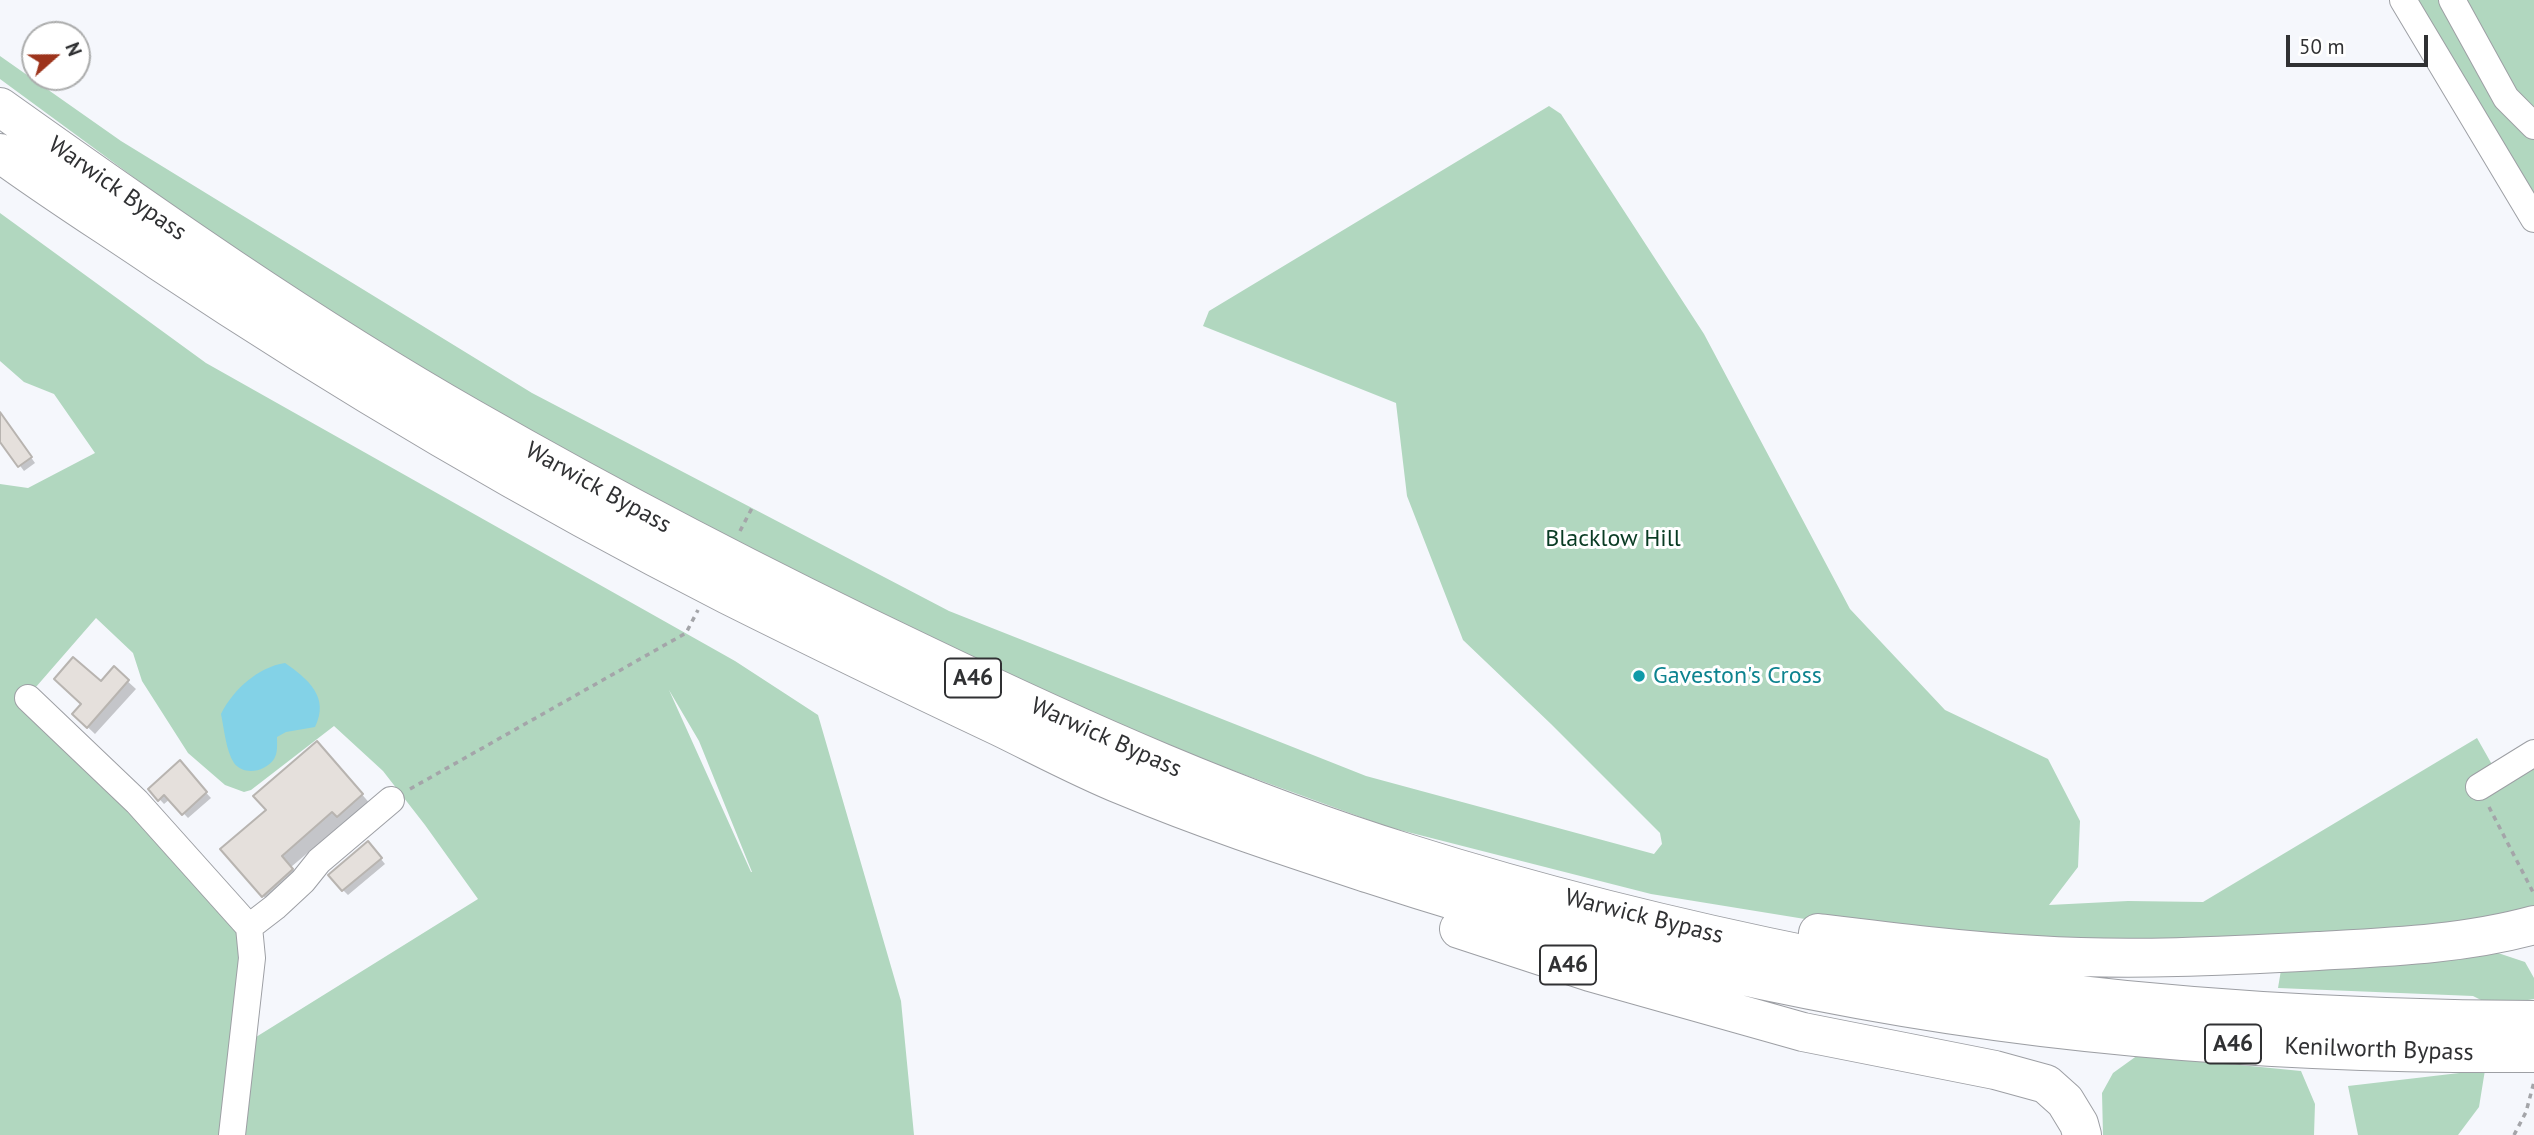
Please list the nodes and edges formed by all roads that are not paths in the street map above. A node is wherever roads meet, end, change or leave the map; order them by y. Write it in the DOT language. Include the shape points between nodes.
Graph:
graph roads {
  1 [pos="2403,0"];
  2 [pos="2452,0"];
  3 [pos="0,107"];
  4 [pos="2534,126"];
  5 [pos="0,152"];
  6 [pos="2534,219"];
  7 [pos="28,698"];
  8 [pos="2534,753"];
  9 [pos="1123,786"];
  10 [pos="2479,786"];
  11 [pos="391,800"];
  12 [pos="1503,882"];
  13 [pos="2534,925"];
  14 [pos="249,927"];
  15 [pos="2052,993"];
  16 [pos="1974,1018"];
  17 [pos="2534,1020"];
  18 [pos="2493,1037"];
  19 [pos="2534,1053"];
  20 [pos="232,1135"];
  21 [pos="2082,1135"];
  1 -- 6 [label="street"];
  2 -- 4 [label="street" via="2507,98"];
  3 -- 12 [label="highway, Warwick Bypass / A46" via="218,260 467,416 745,567 1144,757 1401,852"];
  5 -- 9 [label="highway, Warwick Bypass / A46" via="213,297 473,457 636,548 839,651"];
  7 -- 14 [label="street" via="132,797"];
  8 -- 10 [label="street"];
  9 -- 16 [label="highway, Warwick Bypass / A46" via="1303,853 1478,910 1749,977"];
  9 -- 21 [label="highway, A46" via="1239,846 1314,877 1577,968 1803,1032 2046,1084 2066,1101"];
  11 -- 14 [label="street"];
  12 -- 13 [label="highway" via="1775,928 2038,955 2192,957 2356,949"];
  12 -- 15 [label="highway, Warwick Bypass / A46" via="1667,925 1824,959"];
  14 -- 20 [label="street" via="252,958"];
  15 -- 18 [label="highway, Kenilworth Bypass / A46"];
  16 -- 18 [label="highway, Kenilworth Bypass / A46" via="2133,1037 2295,1048"];
  17 -- 18 [label="highway, Kenilworth Bypass / A46"];
  18 -- 19 [label="highway, Kenilworth Bypass / A46"];
}
